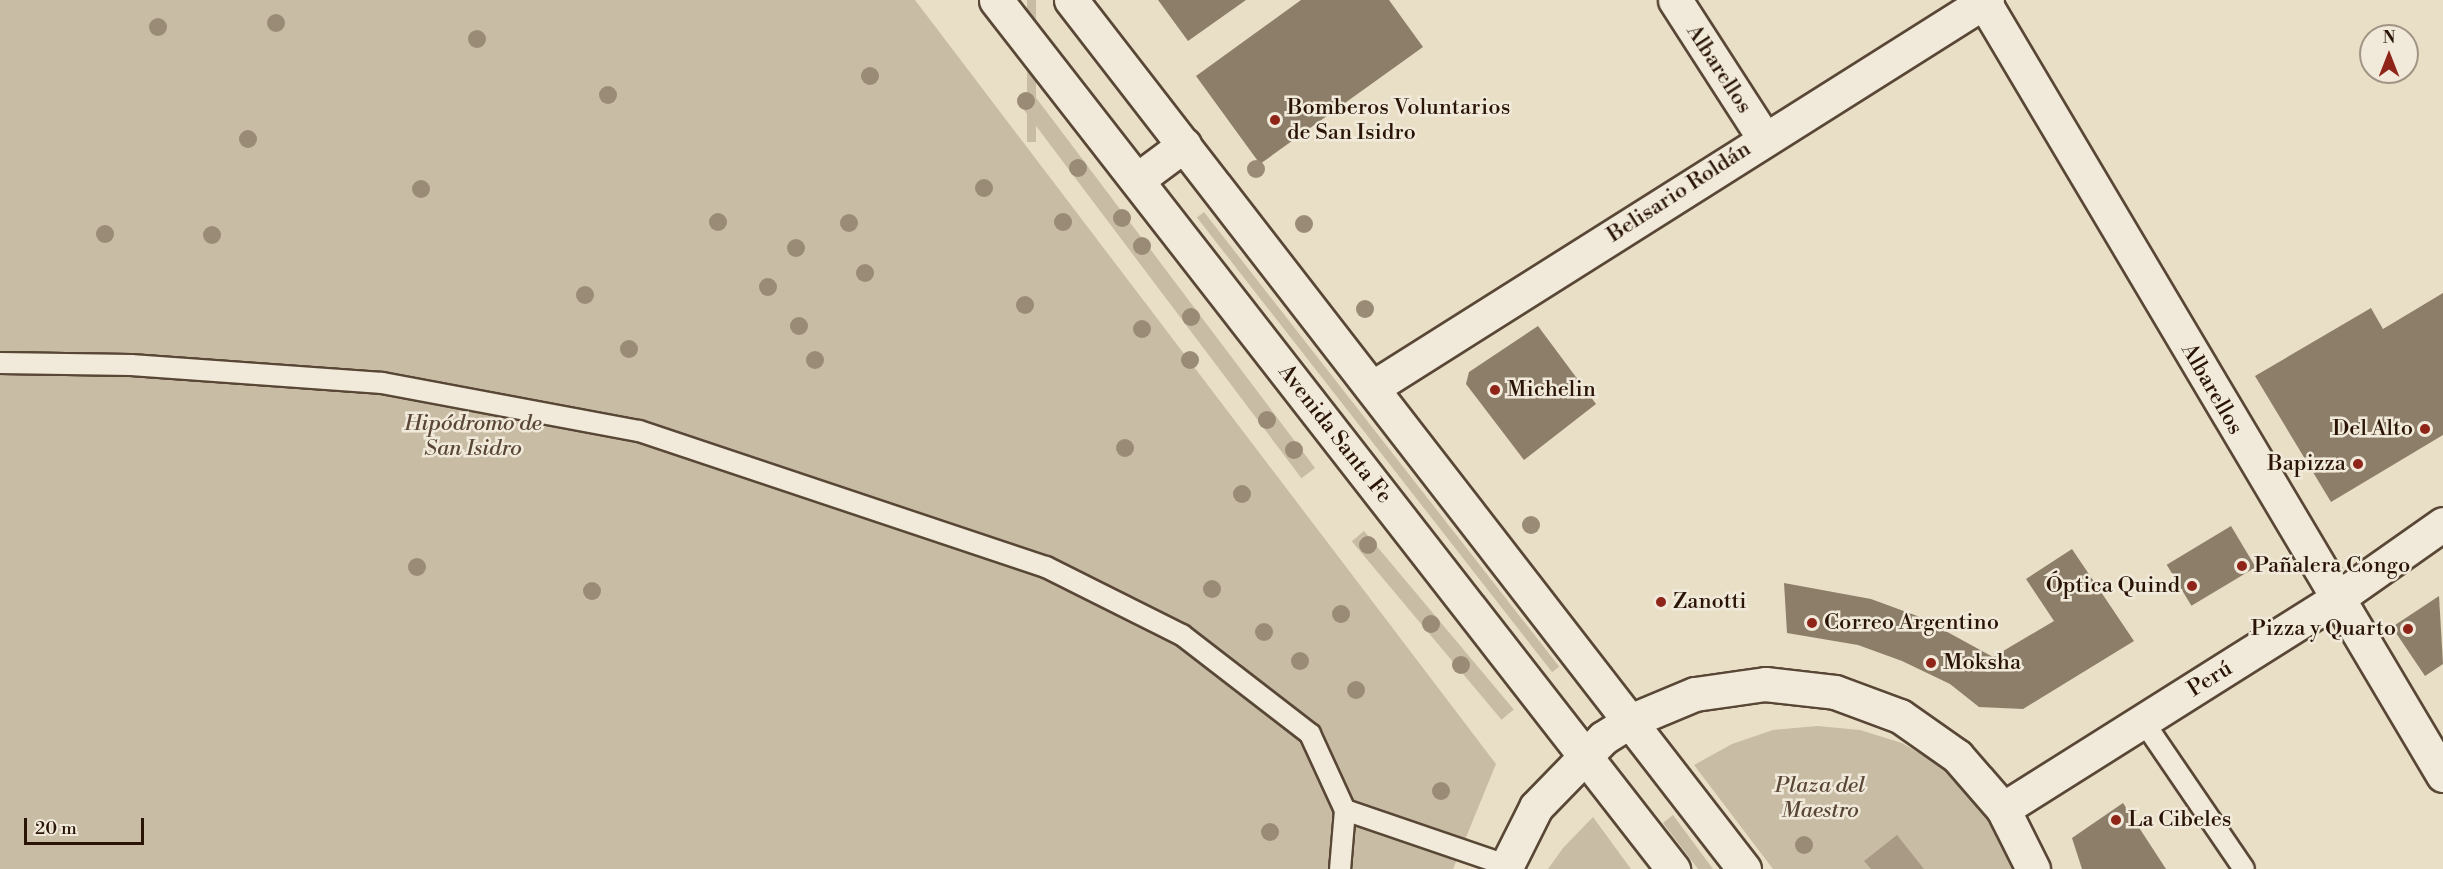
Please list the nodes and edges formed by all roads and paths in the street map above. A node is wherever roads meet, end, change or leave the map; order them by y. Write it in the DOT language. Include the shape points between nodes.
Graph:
graph roads {
  1 [pos="996,0"];
  2 [pos="1071,0"];
  3 [pos="1675,0"];
  4 [pos="1985,1"];
  5 [pos="1764,138"];
  6 [pos="1184,145"];
  7 [pos="1137,180"];
  8 [pos="0,363"];
  9 [pos="1372,388"];
  10 [pos="2443,524"];
  11 [pos="2335,600"];
  12 [pos="1630,721"];
  13 [pos="2143,721"];
  14 [pos="1585,753"];
  15 [pos="2443,775"];
  16 [pos="2003,809"];
  17 [pos="1344,810"];
  18 [pos="1506,867"];
  19 [pos="1340,869"];
  20 [pos="1673,869"];
  21 [pos="1744,869"];
  22 [pos="2032,869"];
  23 [pos="2244,869"];
  1 -- 7 [label="main road, Avenida Santa Fe"];
  2 -- 6 [label="main road"];
  3 -- 5 [label="main road, Albarellos"];
  4 -- 5 [label="main road, Belisario Roldán"];
  4 -- 11 [label="main road, Albarellos"];
  5 -- 9 [label="main road, Belisario Roldán"];
  6 -- 7 [label="main road"];
  6 -- 9 [label="main road"];
  7 -- 14 [label="main road, Avenida Santa Fe"];
  8 -- 17 [label="lane" via="131,365 382,383 639,431 831,494 1046,567 1182,634 1310,734"];
  9 -- 12 [label="main road"];
  10 -- 11 [label="main road, Perú"];
  11 -- 13 [label="main road, Perú"];
  11 -- 15 [label="main road, Albarellos"];
  12 -- 14 [label="main road"];
  12 -- 16 [label="main road" via="1695,694 1765,684 1834,692 1900,716 1957,756"];
  12 -- 21 [label="main road"];
  13 -- 16 [label="main road, Perú"];
  13 -- 23 [label="lane"];
  14 -- 18 [label="main road" via="1536,807"];
  14 -- 20 [label="main road, Avenida Santa Fe"];
  16 -- 22 [label="main road"];
  17 -- 18 [label="lane"];
  17 -- 19 [label="lane"];
}
